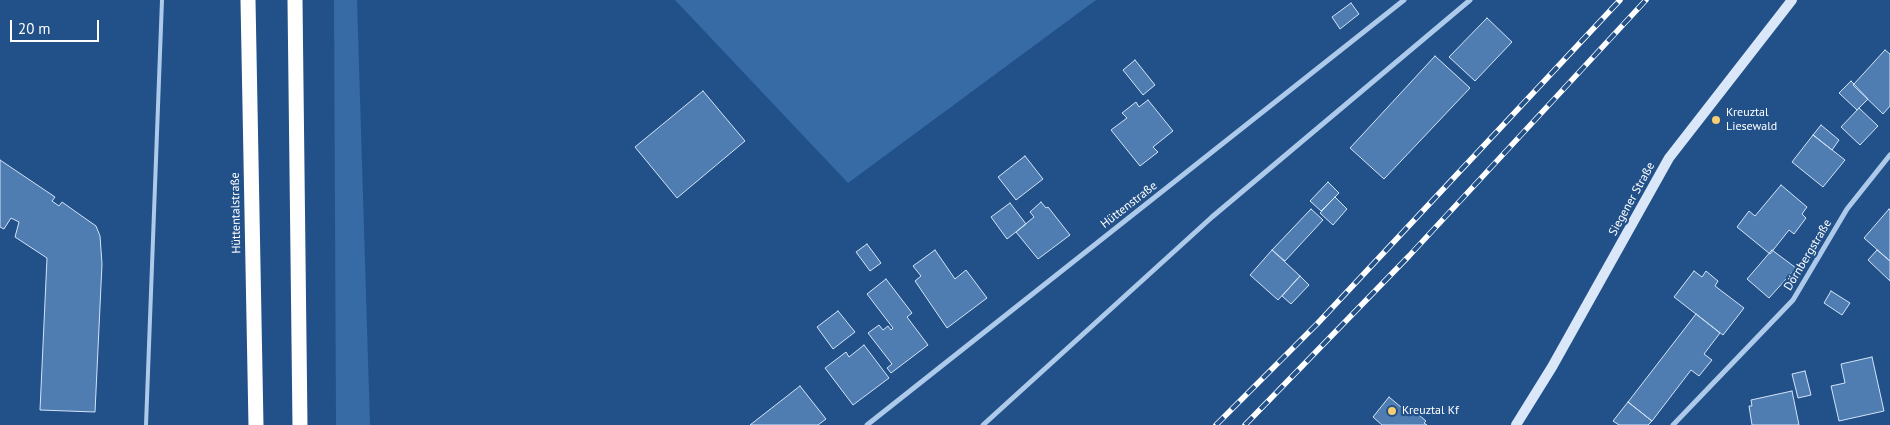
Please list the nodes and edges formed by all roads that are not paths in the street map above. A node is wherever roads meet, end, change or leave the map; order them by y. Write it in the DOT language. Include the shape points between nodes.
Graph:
graph roads {
  1 [pos="162,0"];
  2 [pos="248,0"];
  3 [pos="295,0"];
  4 [pos="1404,0"];
  5 [pos="1470,0"];
  6 [pos="1792,0"];
  7 [pos="1890,155"];
  8 [pos="146,425"];
  9 [pos="256,425"];
  10 [pos="300,425"];
  11 [pos="867,425"];
  12 [pos="983,425"];
  13 [pos="1516,425"];
  14 [pos="1673,425"];
  1 -- 8 [label="lane"];
  2 -- 9 [label="highway, Hüttentalstraße"];
  3 -- 10 [label="highway"];
  4 -- 11 [label="street, Hüttenstraße"];
  5 -- 12 [label="street" via="1212,217"];
  6 -- 13 [label="main road, Siegener Straße" via="1669,158"];
  7 -- 14 [label="street, Dörnbergstraße" via="1847,209 1793,300"];
}
